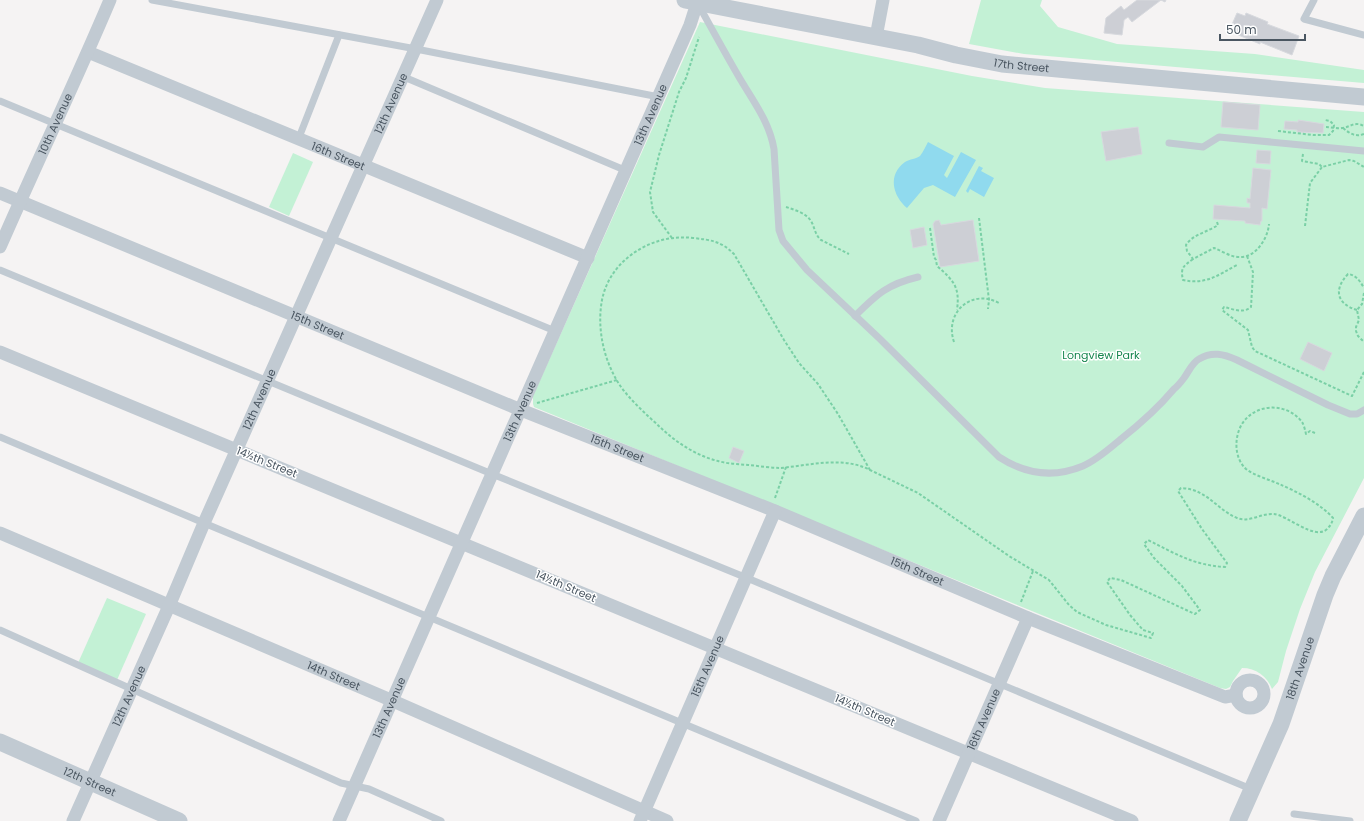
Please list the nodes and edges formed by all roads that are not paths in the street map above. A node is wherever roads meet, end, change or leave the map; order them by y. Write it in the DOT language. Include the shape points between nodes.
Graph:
graph roads {
  1 [pos="110,0"];
  2 [pos="152,0"];
  3 [pos="438,0"];
  4 [pos="883,0"];
  5 [pos="1314,0"];
  6 [pos="693,1"];
  7 [pos="339,35"];
  8 [pos="1364,35"];
  9 [pos="876,37"];
  10 [pos="416,49"];
  11 [pos="88,52"];
  12 [pos="404,77"];
  13 [pos="659,97"];
  14 [pos="1364,97"];
  15 [pos="0,101"];
  16 [pos="55,124"];
  17 [pos="298,140"];
  18 [pos="1168,143"];
  19 [pos="1364,151"];
  20 [pos="364,166"];
  21 [pos="627,171"];
  22 [pos="0,194"];
  23 [pos="19,202"];
  24 [pos="332,238"];
  25 [pos="0,247"];
  26 [pos="588,258"];
  27 [pos="0,270"];
  28 [pos="918,277"];
  29 [pos="855,316"];
  30 [pos="297,317"];
  31 [pos="555,332"];
  32 [pos="0,352"];
  33 [pos="268,381"];
  34 [pos="521,410"];
  35 [pos="1364,410"];
  36 [pos="0,436"];
  37 [pos="238,450"];
  38 [pos="492,474"];
  39 [pos="772,510"];
  40 [pos="1364,516"];
  41 [pos="204,523"];
  42 [pos="0,533"];
  43 [pos="462,542"];
  44 [pos="747,578"];
  45 [pos="169,606"];
  46 [pos="1022,615"];
  47 [pos="429,617"];
  48 [pos="0,630"];
  49 [pos="715,648"];
  50 [pos="1000,683"];
  51 [pos="131,689"];
  52 [pos="1236,695"];
  53 [pos="393,701"];
  54 [pos="682,724"];
  55 [pos="0,742"];
  56 [pos="969,754"];
  57 [pos="90,782"];
  58 [pos="355,786"];
  59 [pos="1251,789"];
  60 [pos="1294,814"];
  61 [pos="642,816"];
  62 [pos="74,821"];
  63 [pos="179,821"];
  64 [pos="339,821"];
  65 [pos="441,821"];
  66 [pos="666,821"];
  67 [pos="916,821"];
  68 [pos="939,821"];
  69 [pos="1132,821"];
  70 [pos="1238,821"];
  71 [pos="1350,821"];
  1 -- 11 [label="street, 10th Avenue"];
  2 -- 7 [label="lane"];
  3 -- 10 [label="street, 12th Avenue"];
  4 -- 9 [label="street"];
  5 -- 8 [label="lane" via="1304,19"];
  6 -- 9 [label="street, 17th Street"];
  6 -- 13 [label="street, 13th Avenue" via="690,25"];
  6 -- 29 [label="lane" via="764,117 772,136 779,230 783,241 807,270"];
  7 -- 10 [label="lane"];
  7 -- 17 [label="lane"];
  9 -- 14 [label="street, 17th Street" via="1002,64"];
  10 -- 12 [label="street, 12th Avenue"];
  10 -- 13 [label="lane"];
  11 -- 16 [label="street, 10th Avenue"];
  11 -- 17 [label="street, 16th Street"];
  12 -- 20 [label="street, 12th Avenue"];
  12 -- 21 [label="lane"];
  13 -- 21 [label="street, 13th Avenue"];
  15 -- 16 [label="lane"];
  16 -- 23 [label="street, 10th Avenue"];
  16 -- 24 [label="lane"];
  17 -- 20 [label="street, 16th Street"];
  18 -- 19 [label="lane" via="1202,147 1219,137"];
  20 -- 24 [label="street, 12th Avenue"];
  20 -- 26 [label="street, 16th Street"];
  21 -- 26 [label="street, 13th Avenue"];
  22 -- 23 [label="street, 15th Street"];
  23 -- 25 [label="street, 10th Avenue"];
  23 -- 30 [label="street, 15th Street"];
  24 -- 30 [label="street, 12th Avenue"];
  24 -- 31 [label="lane"];
  26 -- 31 [label="street, 13th Avenue"];
  27 -- 33 [label="lane"];
  28 -- 29 [label="lane" via="883,290"];
  29 -- 35 [label="lane" via="999,457 1025,470 1057,473 1090,462 1154,411 1185,378 1198,359 1215,353 1226,355 1350,414"];
  30 -- 33 [label="street, 12th Avenue"];
  30 -- 34 [label="street, 15th Street"];
  31 -- 34 [label="street, 13th Avenue"];
  32 -- 37 [label="street, 14½th Street"];
  33 -- 37 [label="street, 12th Avenue"];
  33 -- 38 [label="lane"];
  34 -- 38 [label="street, 13th Avenue"];
  34 -- 39 [label="street, 15th Street"];
  36 -- 41 [label="lane"];
  37 -- 41 [label="street, 12th Avenue"];
  37 -- 43 [label="street, 14½th Street"];
  38 -- 43 [label="street, 13th Avenue"];
  38 -- 44 [label="lane"];
  39 -- 44 [label="street, 15th Avenue"];
  39 -- 46 [label="street, 15th Street"];
  40 -- 59 [label="street, 18th Avenue" via="1325,595 1281,724"];
  41 -- 45 [label="street, 12th Avenue"];
  41 -- 47 [label="lane"];
  42 -- 45 [label="street, 14th Street"];
  43 -- 47 [label="street, 13th Avenue"];
  43 -- 49 [label="street, 14½th Street"];
  44 -- 49 [label="street, 15th Avenue"];
  44 -- 50 [label="lane"];
  45 -- 51 [label="street, 12th Avenue"];
  45 -- 53 [label="street, 14th Street"];
  46 -- 50 [label="street, 16th Avenue"];
  46 -- 52 [label="street, 15th Street" via="1225,697"];
  47 -- 53 [label="street, 13th Avenue"];
  47 -- 54 [label="lane"];
  48 -- 51 [label="lane"];
  49 -- 54 [label="street, 15th Avenue"];
  49 -- 56 [label="street, 14½th Street"];
  50 -- 56 [label="street, 16th Avenue"];
  50 -- 59 [label="lane"];
  51 -- 57 [label="street, 12th Avenue"];
  51 -- 58 [label="lane" via="341,783"];
  53 -- 58 [label="street, 13th Avenue"];
  53 -- 61 [label="street, 14th Street"];
  54 -- 61 [label="street, 15th Avenue"];
  54 -- 67 [label="lane"];
  55 -- 57 [label="street, 12th Street"];
  56 -- 68 [label="street, 16th Avenue"];
  56 -- 69 [label="street, 14½th Street"];
  57 -- 62 [label="street, 12th Avenue"];
  57 -- 63 [label="street, 12th Street"];
  58 -- 64 [label="street, 13th Avenue"];
  58 -- 65 [label="lane" via="369,789"];
  59 -- 70 [label="street, 18th Avenue"];
  60 -- 71 [label="lane"];
  61 -- 66 [label="street, 14th Street"];
}
